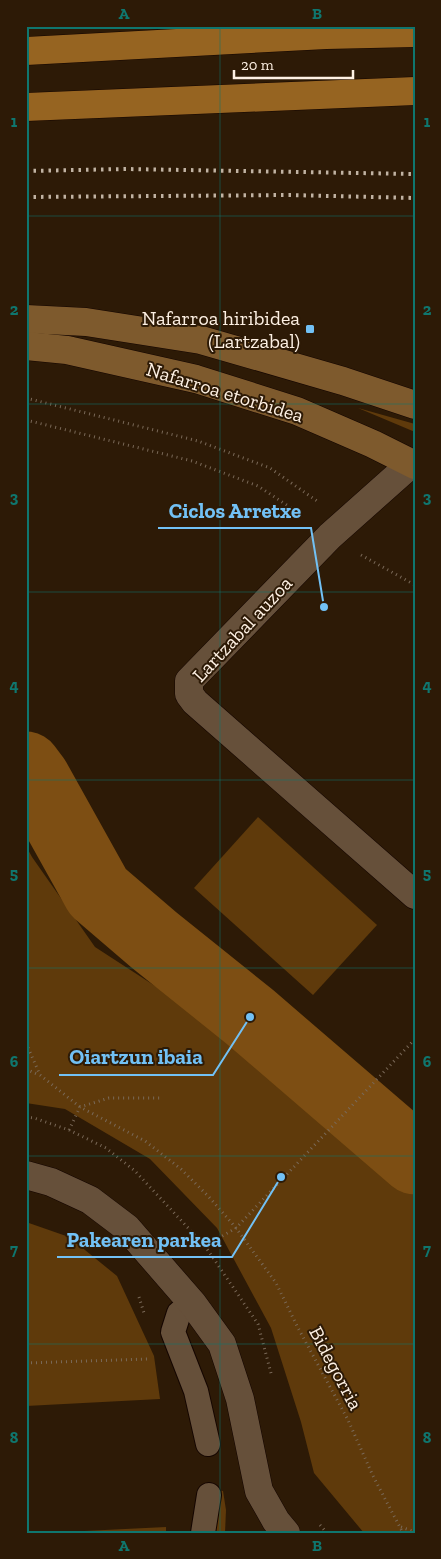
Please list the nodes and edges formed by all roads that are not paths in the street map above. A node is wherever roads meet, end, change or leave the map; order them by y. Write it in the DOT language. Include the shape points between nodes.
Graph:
graph roads {
  1 [pos="415,33"];
  2 [pos="26,51"];
  3 [pos="415,91"];
  4 [pos="26,107"];
  5 [pos="26,319"];
  6 [pos="26,346"];
  7 [pos="415,405"];
  8 [pos="413,464"];
  9 [pos="415,895"];
  10 [pos="26,1175"];
  11 [pos="193,1304"];
  12 [pos="208,1444"];
  13 [pos="209,1495"];
  14 [pos="203,1533"];
  15 [pos="286,1533"];
  1 -- 2 [label="main road" via="326,34"];
  3 -- 4 [label="main road"];
  5 -- 7 [label="main road, Nafarroa etorbidea" via="86,322 201,340"];
  6 -- 8 [label="main road, Nafarroa etorbidea" via="67,350 196,379 297,412"];
  8 -- 9 [label="street, Lartzabal auzoa" via="337,529 189,681 189,694"];
  10 -- 11 [label="street" via="51,1182 90,1200 127,1228"];
  11 -- 12 [label="lane" via="179,1313 173,1332 196,1391"];
  11 -- 15 [label="street" via="222,1344 240,1399 259,1491"];
  13 -- 14 [label="lane"];
}
